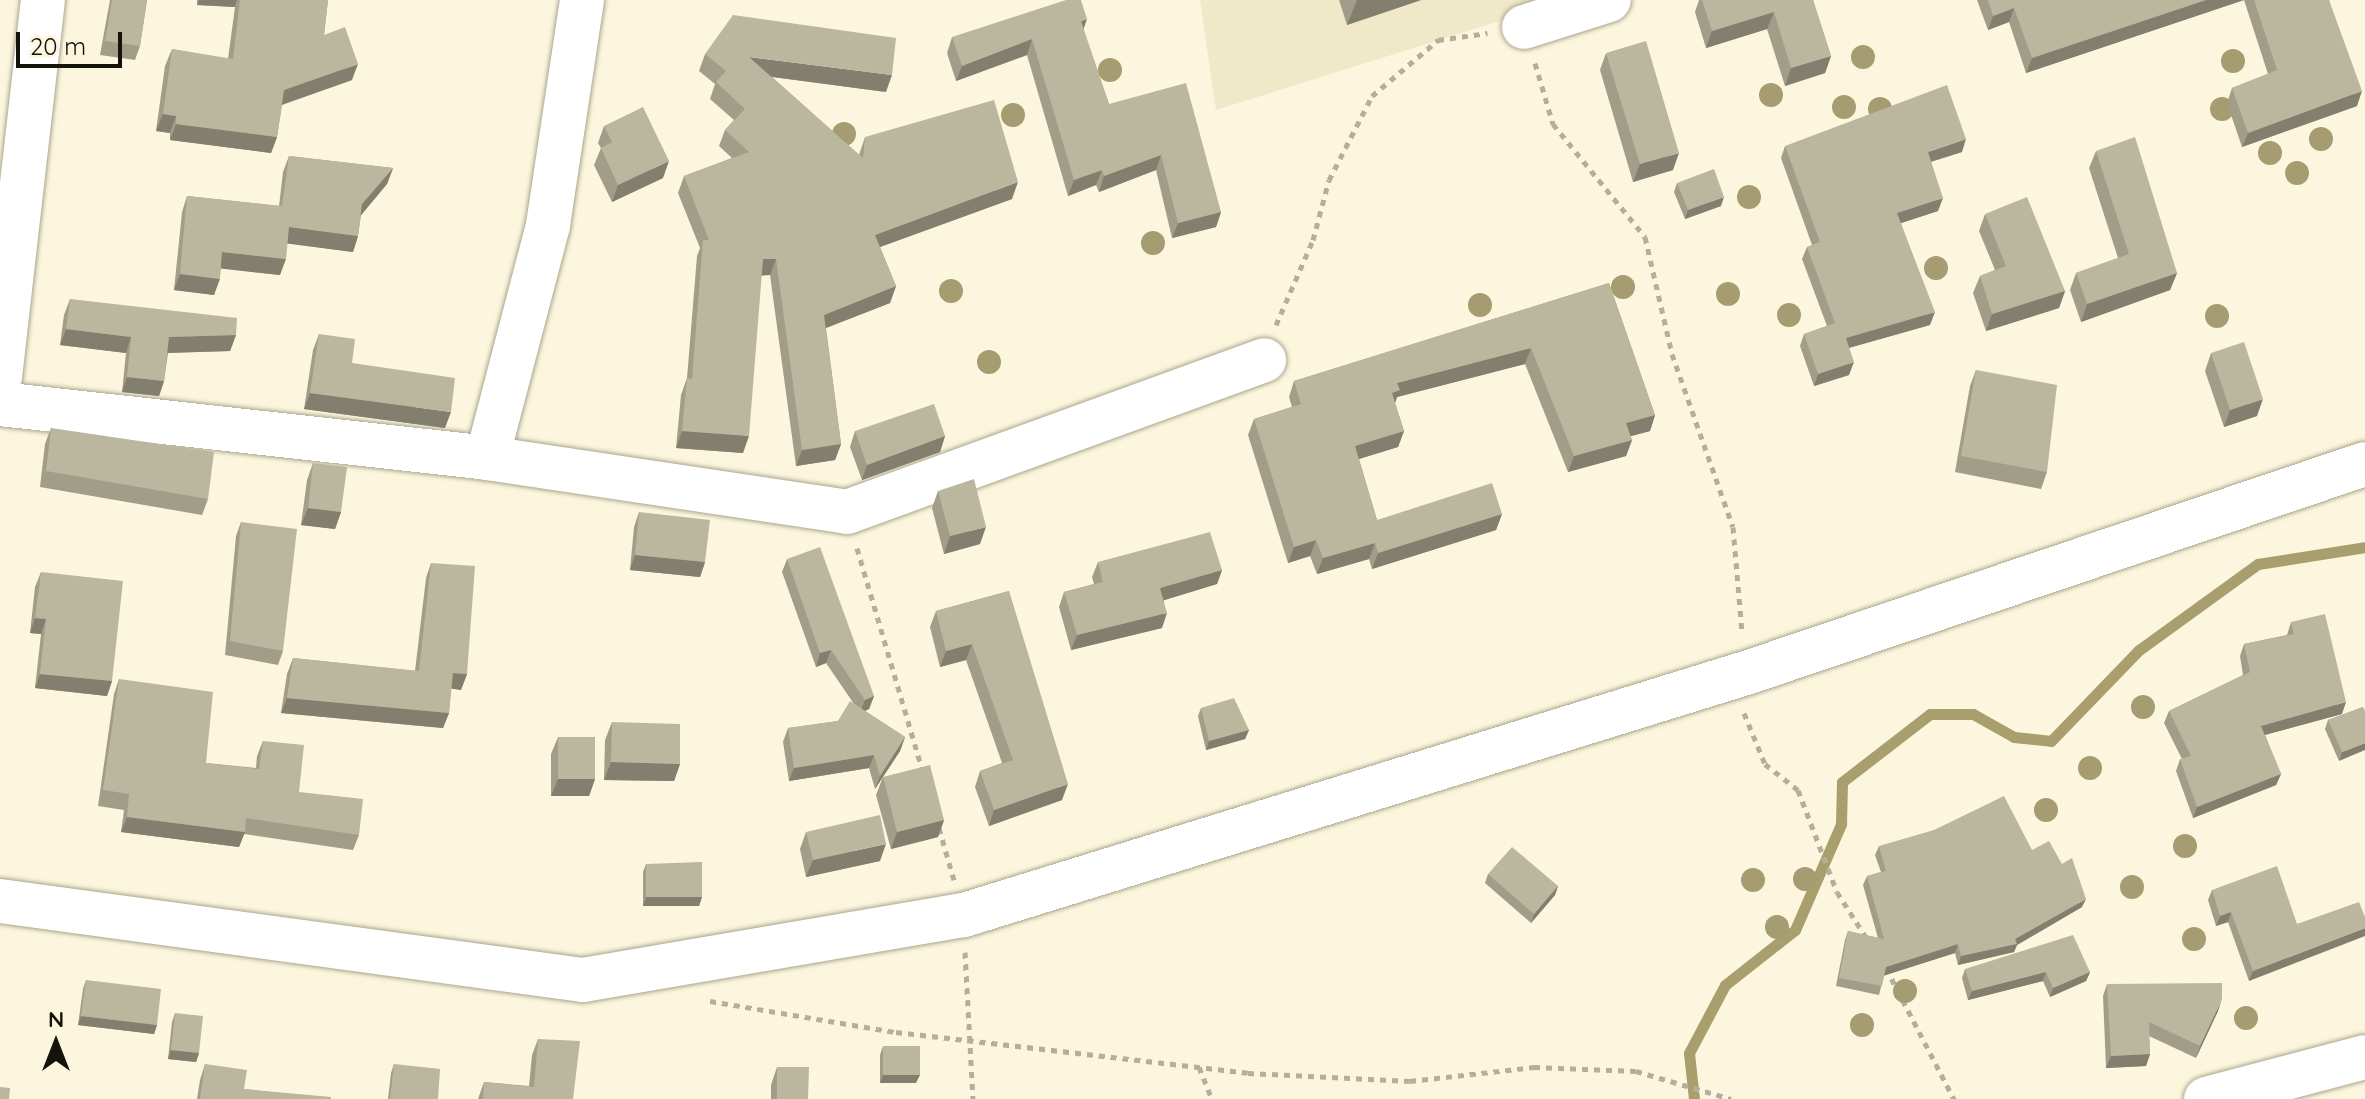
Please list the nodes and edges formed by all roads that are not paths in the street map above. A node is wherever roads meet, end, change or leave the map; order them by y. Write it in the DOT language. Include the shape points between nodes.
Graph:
graph roads {
  1 [pos="43,0"];
  2 [pos="582,0"];
  3 [pos="1609,0"];
  4 [pos="1524,27"];
  5 [pos="1264,360"];
  6 [pos="0,377"];
  7 [pos="0,404"];
  8 [pos="487,458"];
  9 [pos="2365,464"];
  10 [pos="0,901"];
  11 [pos="2365,1057"];
  12 [pos="2206,1099"];
  1 -- 6 [label="street"];
  2 -- 8 [label="street" via="548,225"];
  3 -- 4 [label="street"];
  5 -- 8 [label="street" via="847,512"];
  7 -- 8 [label="street"];
  9 -- 10 [label="street" via="1746,673 964,915 583,980"];
  11 -- 12 [label="street"];
}
